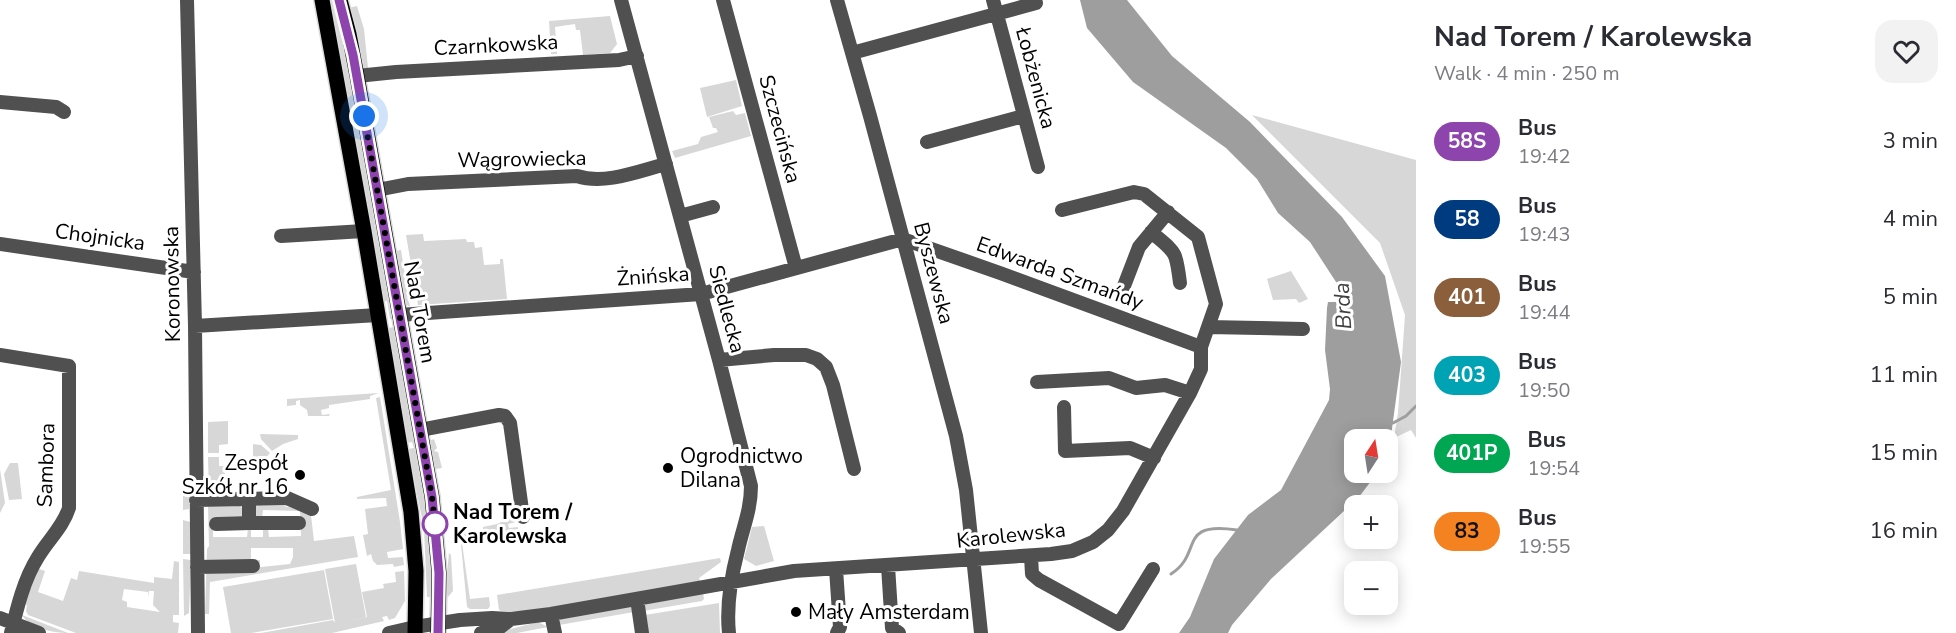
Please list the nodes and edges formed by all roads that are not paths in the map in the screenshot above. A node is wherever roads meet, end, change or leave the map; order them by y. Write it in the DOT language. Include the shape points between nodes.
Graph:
graph roads {
  1 [pos="188,0"];
  2 [pos="322,0"];
  3 [pos="340,0"];
  4 [pos="621,0"];
  5 [pos="723,0"];
  6 [pos="837,0"];
  7 [pos="1036,3"];
  8 [pos="995,7"];
  9 [pos="852,53"];
  10 [pos="637,56"];
  11 [pos="357,76"];
  12 [pos="0,102"];
  13 [pos="64,112"];
  14 [pos="1024,116"];
  15 [pos="927,142"];
  16 [pos="666,164"];
  17 [pos="1038,167"];
  18 [pos="377,190"];
  19 [pos="713,207"];
  20 [pos="1062,210"];
  21 [pos="1168,212"];
  22 [pos="680,216"];
  23 [pos="364,231"];
  24 [pos="1151,232"];
  25 [pos="281,237"];
  26 [pos="903,239"];
  27 [pos="0,244"];
  28 [pos="796,268"];
  29 [pos="194,272"];
  30 [pos="1180,283"];
  31 [pos="1124,286"];
  32 [pos="702,294"];
  33 [pos="378,315"];
  34 [pos="399,315"];
  35 [pos="195,326"];
  36 [pos="1208,327"];
  37 [pos="1303,329"];
  38 [pos="1201,348"];
  39 [pos="0,355"];
  40 [pos="719,360"];
  41 [pos="1037,382"];
  42 [pos="1190,393"];
  43 [pos="1064,407"];
  44 [pos="420,430"];
  45 [pos="1154,458"];
  46 [pos="854,469"];
  47 [pos="249,499"];
  48 [pos="196,500"];
  49 [pos="312,509"];
  50 [pos="523,517"];
  51 [pos="249,523"];
  52 [pos="299,523"];
  53 [pos="216,524"];
  54 [pos="1031,556"];
  55 [pos="973,560"];
  56 [pos="253,566"];
  57 [pos="888,566"];
  58 [pos="197,567"];
  59 [pos="836,569"];
  60 [pos="1153,569"];
  61 [pos="730,581"];
  62 [pos="196,597"];
  63 [pos="637,599"];
  64 [pos="551,614"];
  65 [pos="511,620"];
  66 [pos="8,625"];
  67 [pos="438,628"];
  68 [pos="1117,628"];
  69 [pos="415,630"];
  70 [pos="39,633"];
  71 [pos="188,633"];
  72 [pos="198,633"];
  73 [pos="389,633"];
  74 [pos="481,633"];
  75 [pos="555,633"];
  76 [pos="642,633"];
  77 [pos="729,633"];
  78 [pos="837,633"];
  79 [pos="899,633"];
  80 [pos="981,633"];
  1 -- 29 [label="street, Koronowska"];
  2 -- 23 [label="main road, Nad Torem"];
  3 -- 11 [label="main road, Nad Torem"];
  4 -- 10 [label="street, Siedlecka"];
  5 -- 28 [label="street, Szczecińska"];
  6 -- 9 [label="street, Byszewska"];
  7 -- 8 [label="street"];
  8 -- 9 [label="street"];
  8 -- 14 [label="street, Łobżenicka"];
  9 -- 26 [label="street, Byszewska"];
  10 -- 11 [label="street, Czarnkowska"];
  10 -- 16 [label="street, Siedlecka"];
  11 -- 18 [label="main road, Nad Torem"];
  12 -- 13 [label="street" via="56,107"];
  14 -- 15 [label="street"];
  14 -- 17 [label="street, Łobżenicka"];
  16 -- 18 [label="street, Wągrowiecka" via="588,180 577,176 419,184"];
  16 -- 22 [label="street, Siedlecka"];
  18 -- 34 [label="main road, Nad Torem"];
  19 -- 22 [label="street"];
  20 -- 21 [label="street, Karolewska" via="1137,191"];
  21 -- 24 [label="street"];
  21 -- 36 [label="street, Karolewska" via="1199,240 1216,304"];
  22 -- 32 [label="street, Siedlecka"];
  23 -- 25 [label="street"];
  23 -- 33 [label="main road, Nad Torem"];
  24 -- 30 [label="street" via="1177,256"];
  24 -- 31 [label="street" via="1139,247"];
  26 -- 28 [label="street, Żnińska"];
  26 -- 38 [label="street, Edwarda Szmańdy"];
  26 -- 55 [label="street, Byszewska" via="956,436"];
  27 -- 29 [label="street, Chojnicka"];
  28 -- 32 [label="street, Żnińska"];
  29 -- 35 [label="street, Koronowska"];
  32 -- 34 [label="street, Żnińska"];
  32 -- 40 [label="street, Siedlecka"];
  33 -- 35 [label="street"];
  33 -- 69 [label="main road, Nad Torem" via="411,512"];
  34 -- 44 [label="main road, Nad Torem"];
  35 -- 48 [label="street, Koronowska"];
  36 -- 37 [label="street"];
  36 -- 38 [label="street, Karolewska"];
  38 -- 42 [label="street, Karolewska" via="1201,369"];
  39 -- 66 [label="street, Sambora" via="69,366 69,508 37,559"];
  40 -- 46 [label="street" via="774,355 817,358 832,385"];
  40 -- 61 [label="street, Siedlecka" via="751,486 751,504"];
  41 -- 42 [label="street" via="1109,378 1136,388 1165,385"];
  42 -- 45 [label="street, Karolewska"];
  43 -- 45 [label="street" via="1065,451 1130,448"];
  44 -- 50 [label="street" via="505,416 510,423"];
  44 -- 67 [label="main road, Nad Torem" via="436,538"];
  45 -- 54 [label="street, Karolewska" via="1124,511 1104,534 1082,547"];
  47 -- 48 [label="street"];
  47 -- 49 [label="street" via="287,498"];
  47 -- 51 [label="street"];
  48 -- 58 [label="street, Koronowska"];
  51 -- 52 [label="street"];
  51 -- 53 [label="street"];
  54 -- 55 [label="street, Karolewska"];
  54 -- 68 [label="street" via="1032,574 1039,580"];
  55 -- 57 [label="street, Karolewska"];
  55 -- 80 [label="street, Byszewska"];
  56 -- 58 [label="street"];
  57 -- 59 [label="street, Karolewska"];
  57 -- 79 [label="street" via="892,628"];
  58 -- 62 [label="street, Koronowska"];
  59 -- 61 [label="street, Karolewska"];
  59 -- 78 [label="street" via="840,627"];
  60 -- 68 [label="street"];
  61 -- 63 [label="street, Karolewska"];
  61 -- 77 [label="street, Siedlecka"];
  62 -- 71 [label="street, Koronowska"];
  62 -- 72 [label="street, Koronowska"];
  63 -- 64 [label="street, Karolewska"];
  63 -- 76 [label="street"];
  64 -- 65 [label="street, Karolewska"];
  64 -- 75 [label="street"];
  65 -- 67 [label="street, Karolewska" via="492,618"];
  65 -- 74 [label="street, Karolewska" via="498,629"];
  66 -- 70 [label="street"];
  67 -- 69 [label="street, Karolewska"];
  69 -- 73 [label="street, Karolewska"];
}
